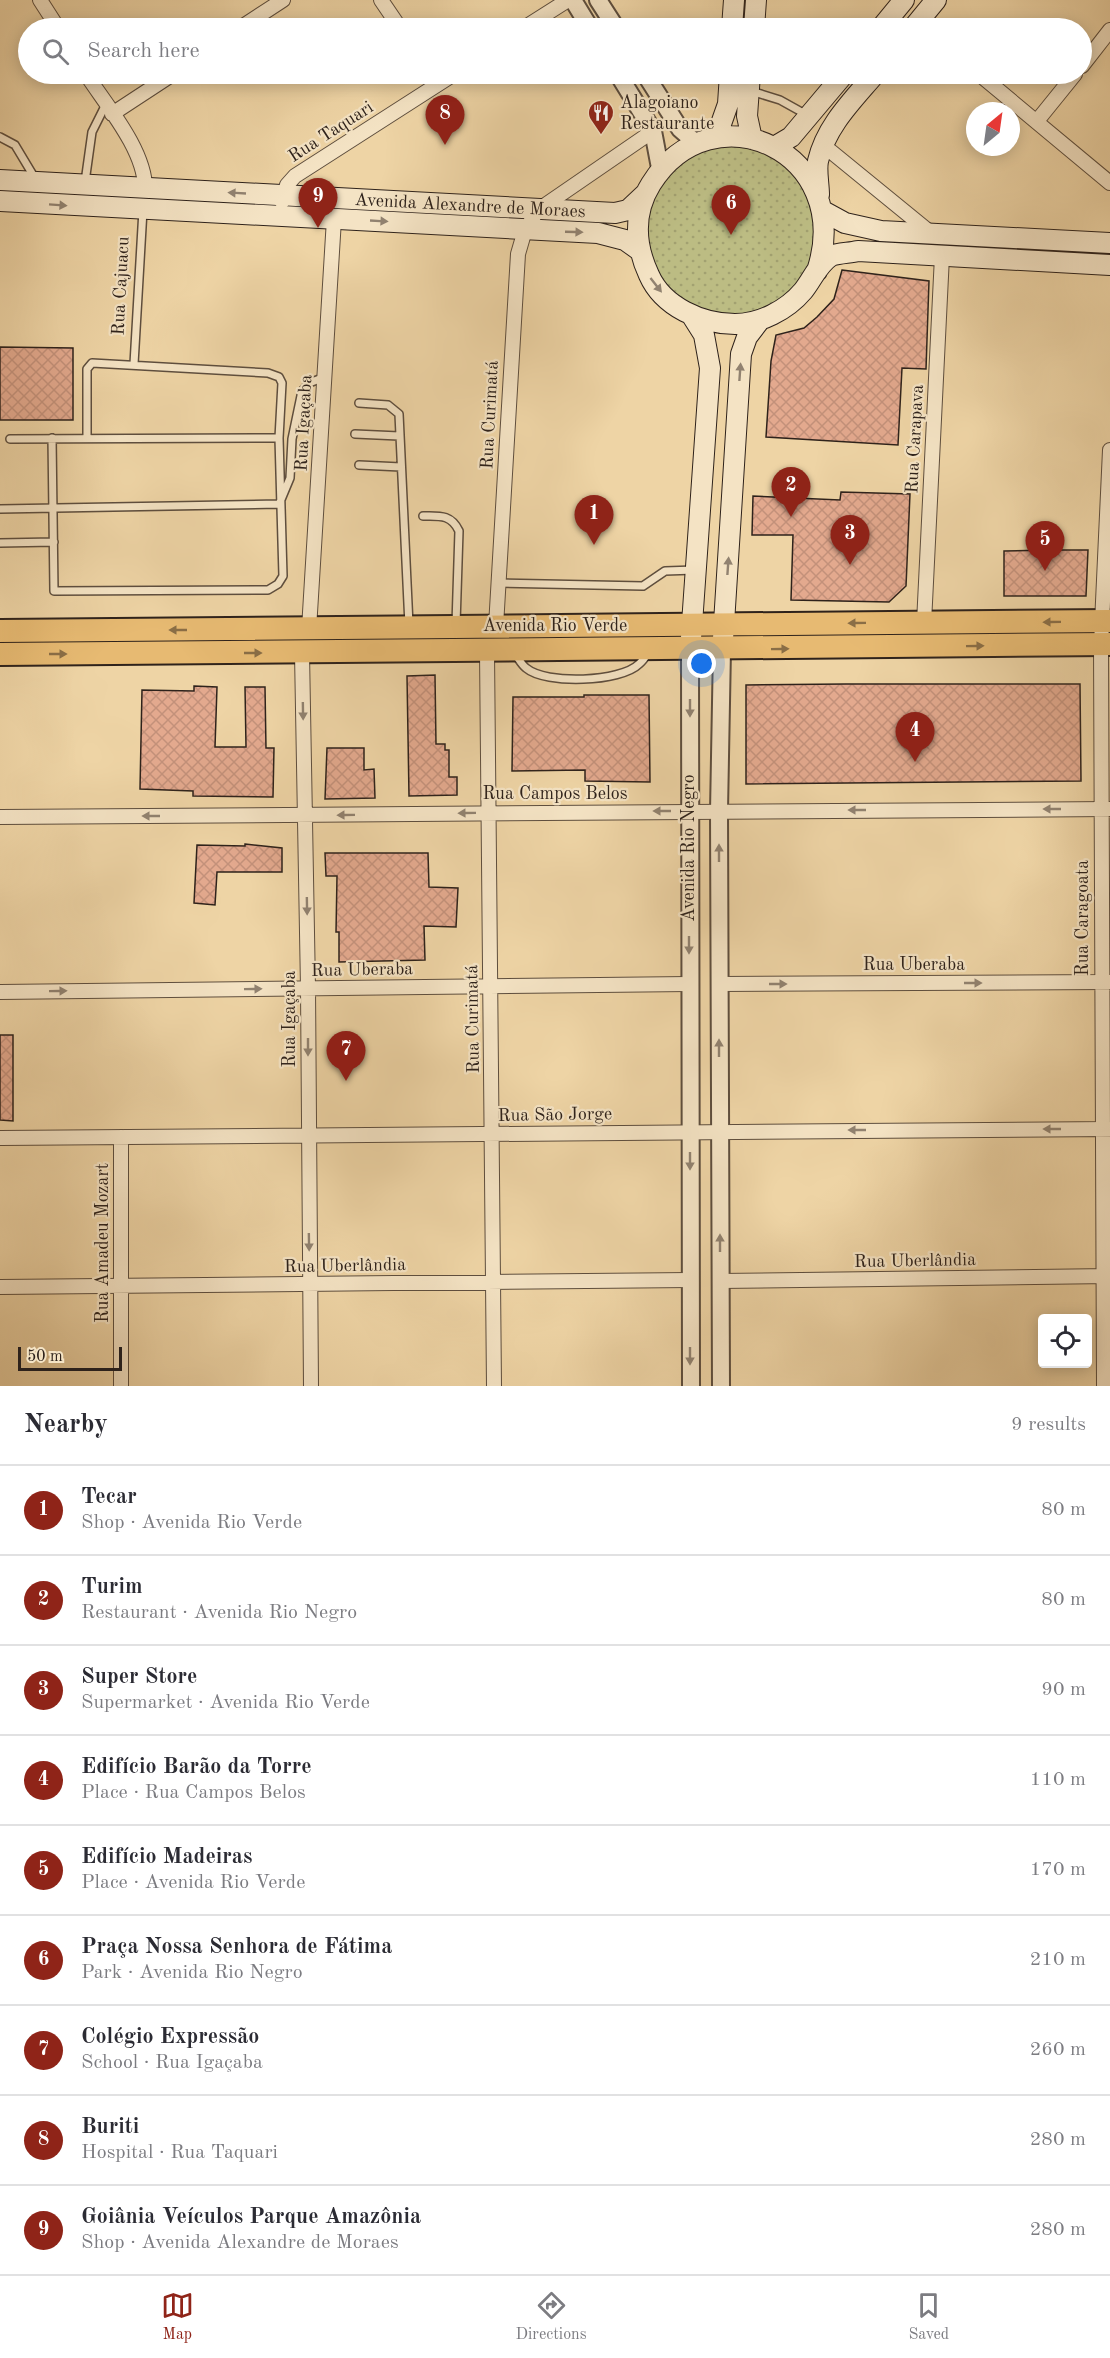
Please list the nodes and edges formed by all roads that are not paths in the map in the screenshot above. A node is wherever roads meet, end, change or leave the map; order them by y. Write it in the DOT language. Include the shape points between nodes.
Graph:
graph roads {
  1 [pos="40,0"];
  2 [pos="283,0"];
  3 [pos="381,0"];
  4 [pos="568,0"];
  5 [pos="573,0"];
  6 [pos="598,0"];
  7 [pos="734,0"];
  8 [pos="756,0"];
  9 [pos="936,0"];
  10 [pos="902,1"];
  11 [pos="52,18"];
  12 [pos="255,18"];
  13 [pos="393,18"];
  14 [pos="540,18"];
  15 [pos="584,18"];
  16 [pos="610,18"];
  17 [pos="733,18"];
  18 [pos="755,18"];
  19 [pos="889,18"];
  20 [pos="924,18"];
  21 [pos="1110,30"];
  22 [pos="1092,53"];
  23 [pos="93,84"];
  24 [pos="154,84"];
  25 [pos="426,84"];
  26 [pos="624,84"];
  27 [pos="652,84"];
  28 [pos="729,84"];
  29 [pos="749,84"];
  30 [pos="752,84"];
  31 [pos="835,84"];
  32 [pos="867,84"];
  33 [pos="991,84"];
  34 [pos="1067,84"];
  35 [pos="109,109"];
  36 [pos="808,116"];
  37 [pos="1037,121"];
  38 [pos="653,131"];
  39 [pos="0,137"];
  40 [pos="716,138"];
  41 [pos="752,139"];
  42 [pos="696,143"];
  43 [pos="823,145"];
  44 [pos="774,147"];
  45 [pos="660,168"];
  46 [pos="0,180"];
  47 [pos="38,182"];
  48 [pos="1110,183"];
  49 [pos="85,184"];
  50 [pos="146,188"];
  51 [pos="645,194"];
  52 [pos="282,195"];
  53 [pos="0,201"];
  54 [pos="821,204"];
  55 [pos="143,210"];
  56 [pos="538,210"];
  57 [pos="282,216"];
  58 [pos="334,219"];
  59 [pos="525,230"];
  60 [pos="932,234"];
  61 [pos="1110,243"];
  62 [pos="639,250"];
  63 [pos="942,256"];
  64 [pos="1110,265"];
  65 [pos="817,271"];
  66 [pos="692,316"];
  67 [pos="760,320"];
  68 [pos="134,364"];
  69 [pos="325,376"];
  70 [pos="359,403"];
  71 [pos="355,434"];
  72 [pos="399,436"];
  73 [pos="52,438"];
  74 [pos="87,438"];
  75 [pos="279,438"];
  76 [pos="10,439"];
  77 [pos="1110,450"];
  78 [pos="359,465"];
  79 [pos="401,467"];
  80 [pos="279,504"];
  81 [pos="53,506"];
  82 [pos="0,509"];
  83 [pos="423,516"];
  84 [pos="54,542"];
  85 [pos="0,543"];
  86 [pos="696,571"];
  87 [pos="498,583"];
  88 [pos="1105,621"];
  89 [pos="924,623"];
  90 [pos="692,625"];
  91 [pos="724,625"];
  92 [pos="457,626"];
  93 [pos="496,626"];
  94 [pos="409,627"];
  95 [pos="309,629"];
  96 [pos="0,631"];
  97 [pos="1105,644"];
  98 [pos="690,649"];
  99 [pos="722,649"];
  100 [pos="302,652"];
  101 [pos="487,652"];
  102 [pos="0,654"];
  103 [pos="1106,809"];
  104 [pos="689,811"];
  105 [pos="719,811"];
  106 [pos="490,813"];
  107 [pos="306,816"];
  108 [pos="0,817"];
  109 [pos="1106,982"];
  110 [pos="689,984"];
  111 [pos="719,984"];
  112 [pos="491,986"];
  113 [pos="308,988"];
  114 [pos="0,992"];
  115 [pos="1106,1129"];
  116 [pos="720,1131"];
  117 [pos="689,1132"];
  118 [pos="493,1133"];
  119 [pos="308,1135"];
  120 [pos="121,1137"];
  121 [pos="0,1138"];
  122 [pos="1107,1276"];
  123 [pos="690,1280"];
  124 [pos="720,1281"];
  125 [pos="494,1282"];
  126 [pos="310,1284"];
  127 [pos="121,1286"];
  128 [pos="0,1287"];
  129 [pos="121,1386"];
  130 [pos="311,1386"];
  131 [pos="494,1386"];
  132 [pos="691,1386"];
  133 [pos="721,1386"];
  134 [pos="1104,1386"];
  1 -- 11 [label="street"];
  2 -- 12 [label="street"];
  3 -- 13 [label="street"];
  4 -- 14 [label="street"];
  5 -- 15 [label="street"];
  6 -- 16 [label="street"];
  7 -- 17 [label="main road"];
  8 -- 18 [label="main road"];
  9 -- 20 [label="main road"];
  10 -- 19 [label="main road"];
  21 -- 22 [label="street"];
  23 -- 35 [label="street"];
  24 -- 35 [label="street"];
  25 -- 52 [label="street, Rua Taquari" via="295,176"];
  26 -- 38 [label="street"];
  27 -- 42 [label="street" via="681,129"];
  28 -- 40 [label="main road" via="728,104"];
  29 -- 41 [label="main road" via="747,116"];
  30 -- 36 [label="lane"];
  31 -- 36 [label="main road"];
  32 -- 43 [label="main road" via="836,121"];
  33 -- 37 [label="street"];
  34 -- 37 [label="street"];
  35 -- 49 [label="lane" via="92,132"];
  35 -- 50 [label="street" via="138,155"];
  36 -- 44 [label="main road" via="791,137"];
  37 -- 48 [label="street"];
  38 -- 45 [label="street"];
  38 -- 56 [label="street"];
  39 -- 47 [label="lane" via="15,145"];
  40 -- 41 [label="main road"];
  40 -- 42 [label="main road"];
  41 -- 44 [label="main road"];
  42 -- 45 [label="main road"];
  43 -- 54 [label="main road" via="818,163"];
  43 -- 60 [label="street"];
  44 -- 54 [label="main road" via="808,177"];
  45 -- 51 [label="main road"];
  46 -- 47 [label="main road, Avenida Alexandre de Moraes"];
  47 -- 49 [label="main road, Avenida Alexandre de Moraes"];
  49 -- 50 [label="main road, Avenida Alexandre de Moraes"];
  52 -- 50 [label="main road, Avenida Alexandre de Moraes, one-way"];
  51 -- 56 [label="main road, Avenida Alexandre de Moraes" via="628,210 615,213"];
  51 -- 62 [label="main road" via="637,231"];
  52 -- 56 [label="main road, Avenida Alexandre de Moraes"];
  52 -- 57 [label="street"];
  53 -- 55 [label="main road, Avenida Alexandre de Moraes, one-way"];
  54 -- 60 [label="main road" via="845,223 881,231"];
  54 -- 65 [label="main road" via="825,231"];
  55 -- 57 [label="main road, Avenida Alexandre de Moraes"];
  55 -- 68 [label="lane, Rua Cajuacu"];
  56 -- 59 [label="street, Rua Curimatá"];
  57 -- 58 [label="main road, Avenida Alexandre de Moraes"];
  58 -- 59 [label="main road, Avenida Alexandre de Moraes, one-way"];
  58 -- 69 [label="street, Rua Igaçaba"];
  59 -- 62 [label="main road, Avenida Alexandre de Moraes, one-way" via="598,233 625,240"];
  59 -- 87 [label="street, Rua Curimatá" via="518,254"];
  60 -- 61 [label="main road"];
  62 -- 66 [label="main road, one-way" via="650,277 668,300"];
  63 -- 64 [label="main road"];
  63 -- 65 [label="main road" via="858,251 832,256"];
  63 -- 89 [label="street, Rua Carapava"];
  65 -- 67 [label="main road" via="796,298"];
  66 -- 67 [label="main road" via="714,323"];
  66 -- 86 [label="main road, Avenida Rio Negro" via="704,335 710,368"];
  91 -- 67 [label="main road, Avenida Rio Negro, one-way" via="741,354 747,337"];
  68 -- 74 [label="lane" via="87,365"];
  68 -- 75 [label="lane" via="279,377"];
  69 -- 80 [label="lane" via="302,391 292,439 290,478"];
  69 -- 95 [label="street, Rua Igaçaba"];
  70 -- 72 [label="lane" via="395,408 399,414"];
  71 -- 72 [label="lane"];
  72 -- 79 [label="lane"];
  73 -- 74 [label="lane"];
  73 -- 76 [label="lane"];
  73 -- 81 [label="lane"];
  74 -- 75 [label="lane"];
  75 -- 80 [label="lane"];
  77 -- 88 [label="street, Rua Caragoata"];
  78 -- 79 [label="lane"];
  79 -- 94 [label="lane"];
  80 -- 81 [label="lane"];
  80 -- 84 [label="lane" via="283,576 268,590 54,591"];
  81 -- 82 [label="lane"];
  81 -- 84 [label="lane"];
  83 -- 92 [label="lane" via="453,520 459,531"];
  84 -- 85 [label="lane"];
  86 -- 87 [label="lane" via="665,571 643,586"];
  86 -- 90 [label="main road, Avenida Rio Negro"];
  87 -- 93 [label="street, Rua Curimatá"];
  88 -- 89 [label="main road, Avenida Rio Verde, one-way"];
  88 -- 97 [label="street, Rua Caragoata"];
  89 -- 91 [label="main road, Avenida Rio Verde, one-way"];
  90 -- 91 [label="main road, Avenida Rio Verde"];
  90 -- 93 [label="main road, Avenida Rio Verde"];
  90 -- 98 [label="main road, Avenida Rio Negro"];
  91 -- 99 [label="main road, Avenida Rio Negro"];
  92 -- 93 [label="main road, Avenida Rio Verde"];
  92 -- 94 [label="main road, Avenida Rio Verde"];
  94 -- 95 [label="main road, Avenida Rio Verde"];
  95 -- 96 [label="main road, Avenida Rio Verde, one-way"];
  99 -- 97 [label="main road, Avenida Rio Verde, one-way"];
  97 -- 103 [label="street, Rua Caragoata"];
  98 -- 99 [label="main road, Avenida Rio Verde"];
  98 -- 101 [label="main road, Avenida Rio Verde"];
  98 -- 104 [label="street, Avenida Rio Negro, one-way"];
  99 -- 105 [label="street, Avenida Rio Negro"];
  100 -- 101 [label="main road, Avenida Rio Verde"];
  102 -- 100 [label="main road, Avenida Rio Verde, one-way"];
  100 -- 107 [label="street, Rua Igaçaba, one-way"];
  101 -- 106 [label="street, Rua Curimatá"];
  103 -- 105 [label="street, Rua Campos Belos, one-way"];
  103 -- 109 [label="street, Rua Caragoata"];
  104 -- 105 [label="street, Rua Campos Belos"];
  104 -- 106 [label="street, Rua Campos Belos, one-way"];
  104 -- 110 [label="street, Avenida Rio Negro, one-way"];
  111 -- 105 [label="street, Avenida Rio Negro, one-way"];
  106 -- 107 [label="street, Rua Campos Belos, one-way"];
  106 -- 112 [label="street, Rua Curimatá"];
  107 -- 108 [label="street, Rua Campos Belos, one-way"];
  107 -- 113 [label="street, Rua Igaçaba, one-way"];
  111 -- 109 [label="street, Rua Uberaba, one-way"];
  109 -- 115 [label="street, Rua Caragoata"];
  110 -- 112 [label="street, Rua Uberaba"];
  110 -- 117 [label="street, Avenida Rio Negro"];
  116 -- 111 [label="street, Avenida Rio Negro, one-way"];
  112 -- 113 [label="street, Rua Uberaba"];
  112 -- 118 [label="street, Rua Curimatá"];
  114 -- 113 [label="street, Rua Uberaba, one-way"];
  113 -- 119 [label="street, Rua Igaçaba, one-way"];
  115 -- 116 [label="street, Rua São Jorge, one-way"];
  115 -- 122 [label="street, Rua Caragoata"];
  116 -- 117 [label="street, Rua São Jorge"];
  124 -- 116 [label="street, Avenida Rio Negro, one-way"];
  117 -- 118 [label="street, Rua São Jorge"];
  117 -- 123 [label="street, Avenida Rio Negro, one-way"];
  118 -- 119 [label="street, Rua São Jorge"];
  118 -- 125 [label="street, Rua Curimatá"];
  119 -- 120 [label="street, Rua São Jorge"];
  119 -- 126 [label="street, Rua Igaçaba, one-way"];
  120 -- 121 [label="street, Rua São Jorge"];
  120 -- 127 [label="street, Rua Amadeu Mozart"];
  122 -- 124 [label="street, Rua Uberlândia"];
  122 -- 134 [label="street, Rua Caragoata"];
  123 -- 125 [label="street, Rua Uberlândia"];
  123 -- 132 [label="street, Avenida Rio Negro, one-way"];
  124 -- 133 [label="street, Avenida Rio Negro"];
  125 -- 126 [label="street, Rua Uberlândia"];
  125 -- 131 [label="street, Rua Curimatá"];
  126 -- 127 [label="street, Rua Uberlândia"];
  126 -- 130 [label="street, Rua Igaçaba"];
  127 -- 128 [label="street, Rua Uberlândia"];
  127 -- 129 [label="street, Rua Amadeu Mozart"];
}
